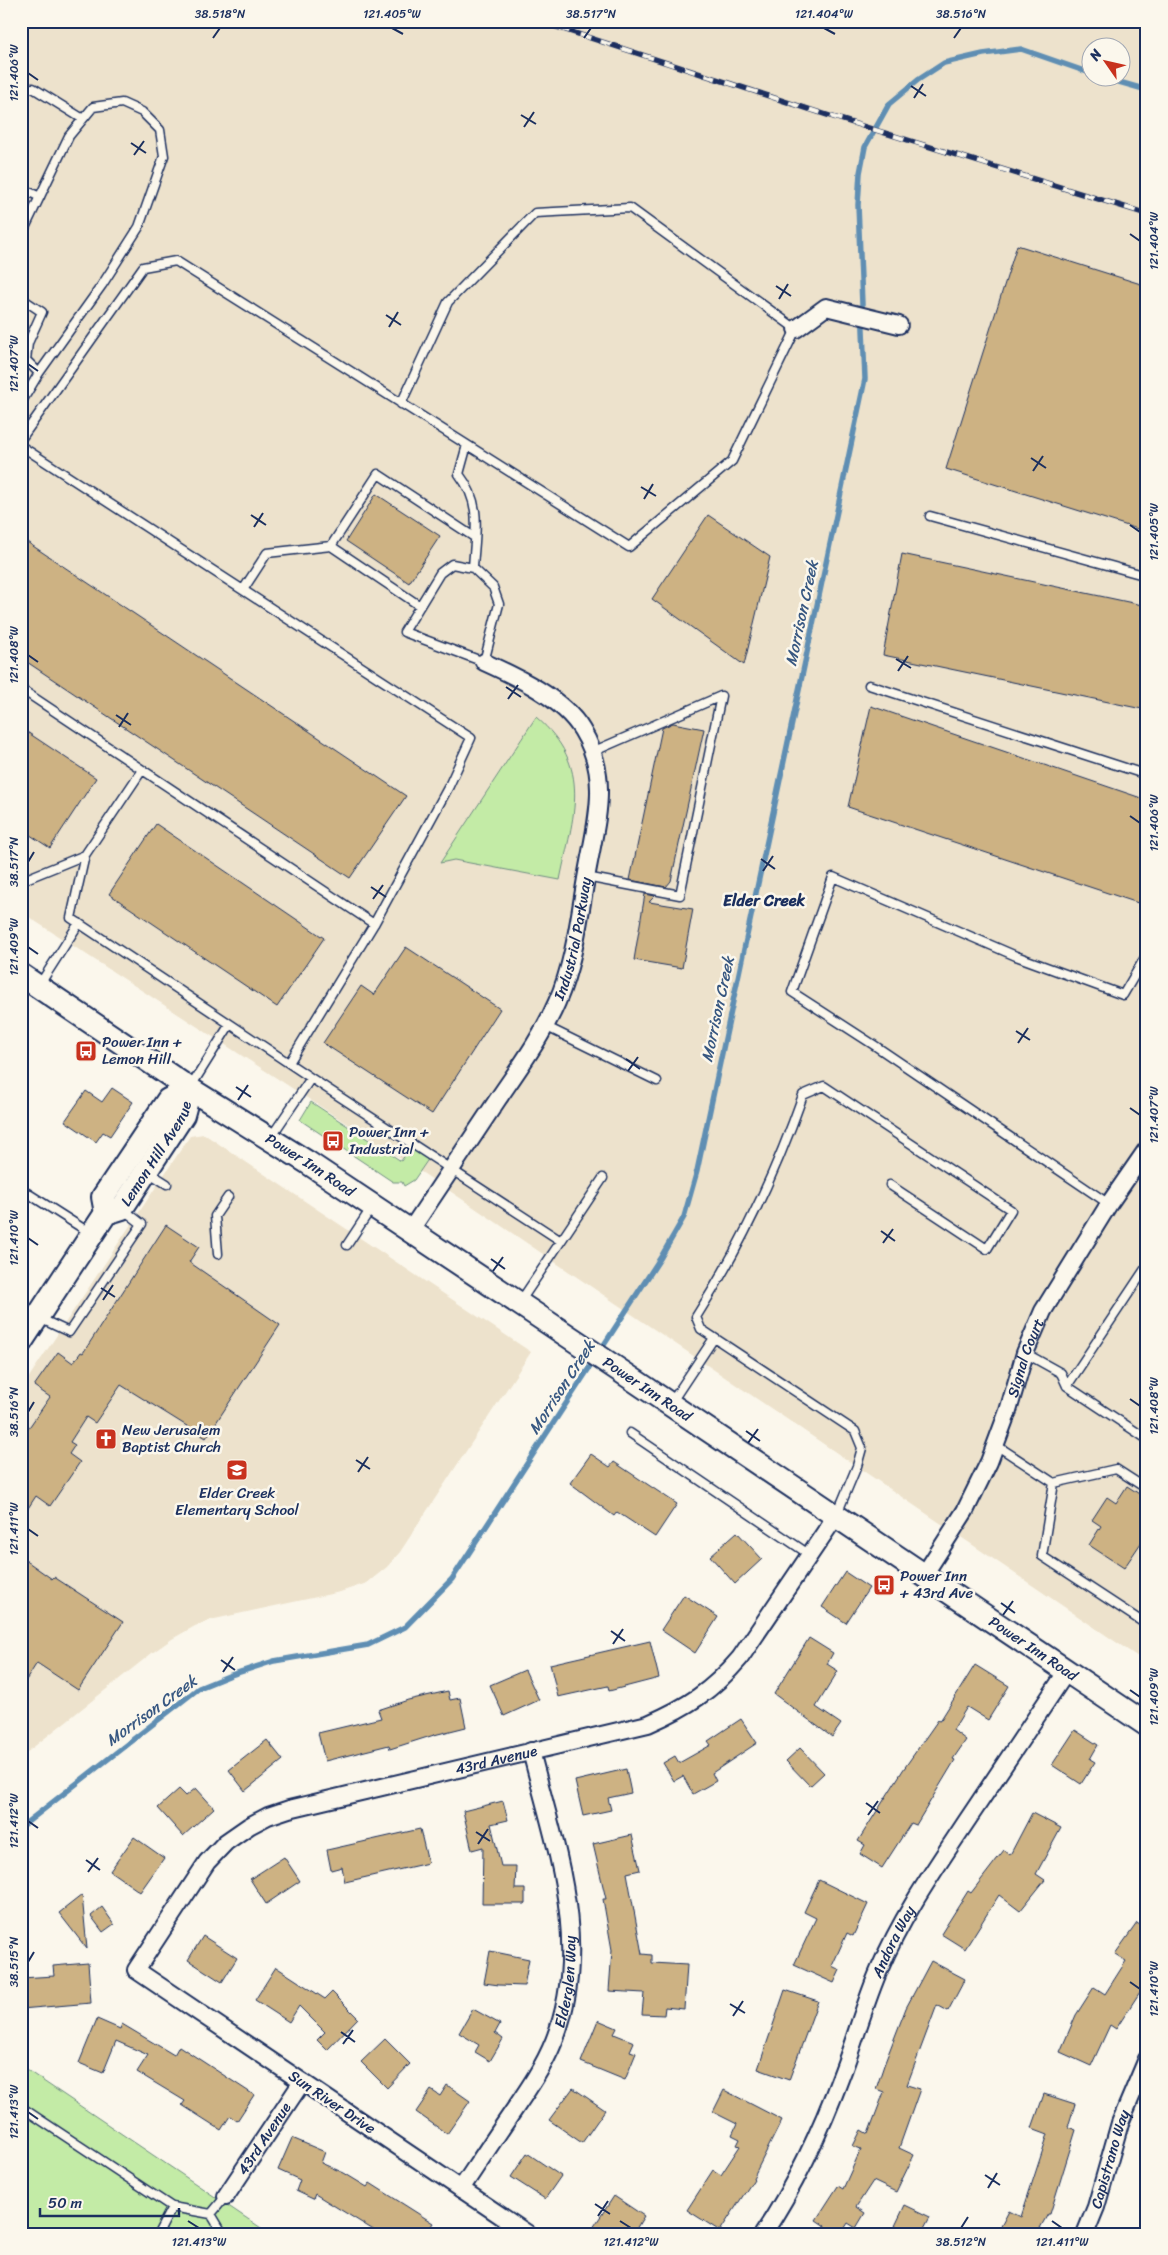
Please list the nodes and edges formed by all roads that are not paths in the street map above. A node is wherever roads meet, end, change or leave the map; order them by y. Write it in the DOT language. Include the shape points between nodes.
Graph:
graph roads {
  1 [pos="21,89"];
  2 [pos="83,119"];
  3 [pos="21,188"];
  4 [pos="40,197"];
  5 [pos="21,236"];
  6 [pos="21,298"];
  7 [pos="899,325"];
  8 [pos="796,329"];
  9 [pos="38,373"];
  10 [pos="21,403"];
  11 [pos="401,404"];
  12 [pos="21,439"];
  13 [pos="467,445"];
  14 [pos="21,446"];
  15 [pos="930,516"];
  16 [pos="474,537"];
  17 [pos="331,546"];
  18 [pos="473,568"];
  19 [pos="1147,576"];
  20 [pos="243,590"];
  21 [pos="420,606"];
  22 [pos="484,662"];
  23 [pos="869,685"];
  24 [pos="21,689"];
  25 [pos="592,752"];
  26 [pos="142,770"];
  27 [pos="1147,775"];
  28 [pos="85,855"];
  29 [pos="586,877"];
  30 [pos="21,881"];
  31 [pos="78,923"];
  32 [pos="374,924"];
  33 [pos="1147,954"];
  34 [pos="30,980"];
  35 [pos="230,1024"];
  36 [pos="544,1026"];
  37 [pos="289,1063"];
  38 [pos="311,1078"];
  39 [pos="657,1081"];
  40 [pos="190,1089"];
  41 [pos="270,1139"];
  42 [pos="1147,1149"];
  43 [pos="452,1168"];
  44 [pos="146,1170"];
  45 [pos="603,1178"];
  46 [pos="167,1184"];
  47 [pos="890,1185"];
  48 [pos="21,1189"];
  49 [pos="228,1197"];
  50 [pos="1109,1204"];
  51 [pos="110,1206"];
  52 [pos="373,1207"];
  53 [pos="410,1231"];
  54 [pos="92,1234"];
  55 [pos="561,1241"];
  56 [pos="347,1245"];
  57 [pos="218,1254"];
  58 [pos="1147,1266"];
  59 [pos="519,1305"];
  60 [pos="38,1317"];
  61 [pos="714,1338"];
  62 [pos="21,1342"];
  63 [pos="1025,1353"];
  64 [pos="1067,1386"];
  65 [pos="670,1404"];
  66 [pos="630,1433"];
  67 [pos="1147,1439"];
  68 [pos="996,1445"];
  69 [pos="1054,1483"];
  70 [pos="1147,1489"];
  71 [pos="836,1516"];
  72 [pos="810,1555"];
  73 [pos="924,1575"];
  74 [pos="1147,1625"];
  75 [pos="1067,1671"];
  76 [pos="1147,1725"];
  77 [pos="531,1751"];
  78 [pos="136,1970"];
  79 [pos="1147,2059"];
  80 [pos="302,2082"];
  81 [pos="21,2107"];
  82 [pos="461,2189"];
  83 [pos="226,2196"];
  84 [pos="172,2207"];
  85 [pos="211,2214"];
  86 [pos="158,2234"];
  87 [pos="223,2234"];
  88 [pos="528,2234"];
  89 [pos="763,2234"];
  90 [pos="1085,2234"];
  1 -- 2 [label="lane" via="33,88"];
  2 -- 4 [label="lane" via="69,136"];
  2 -- 9 [label="lane" via="93,107 122,103 142,112 160,130 164,156 139,227 102,285"];
  3 -- 4 [label="lane"];
  4 -- 5 [label="lane"];
  6 -- 9 [label="lane" via="42,312 28,343 26,360"];
  7 -- 8 [label="street" via="826,306"];
  8 -- 11 [label="lane" via="630,208 536,213 448,302"];
  8 -- 13 [label="lane" via="732,461 629,547"];
  9 -- 10 [label="lane"];
  11 -- 12 [label="lane" via="176,262 143,267"];
  11 -- 13 [label="lane"];
  13 -- 16 [label="lane" via="459,474 472,493 476,507"];
  14 -- 20 [label="lane"];
  15 -- 19 [label="lane"];
  16 -- 17 [label="lane" via="378,474"];
  16 -- 18 [label="lane"];
  17 -- 20 [label="lane" via="267,553"];
  17 -- 21 [label="lane"];
  18 -- 21 [label="lane" via="452,564 440,573"];
  18 -- 22 [label="lane" via="493,587 499,604"];
  20 -- 32 [label="lane" via="471,738 449,786"];
  21 -- 22 [label="lane" via="404,632"];
  22 -- 25 [label="street, Industrial Parkway" via="560,704 582,730"];
  23 -- 27 [label="lane"];
  24 -- 26 [label="lane"];
  25 -- 29 [label="street, Industrial Parkway" via="601,791"];
  25 -- 29 [label="lane" via="720,696 680,896"];
  26 -- 28 [label="lane"];
  26 -- 32 [label="lane"];
  28 -- 30 [label="lane"];
  28 -- 31 [label="lane" via="71,918"];
  29 -- 36 [label="street, Industrial Parkway" via="568,972"];
  31 -- 34 [label="lane"];
  31 -- 35 [label="lane"];
  32 -- 37 [label="lane"];
  33 -- 50 [label="lane" via="1123,995 1016,956 833,877 792,992"];
  34 -- 40 [label="main road, Power Inn Road"];
  35 -- 37 [label="lane"];
  35 -- 40 [label="lane"];
  36 -- 39 [label="lane"];
  36 -- 43 [label="street, Industrial Parkway"];
  37 -- 38 [label="lane"];
  38 -- 41 [label="lane"];
  38 -- 43 [label="lane"];
  40 -- 41 [label="main road, Power Inn Road"];
  40 -- 44 [label="main road, Lemon Hill Avenue" via="183,1115"];
  40 -- 51 [label="main road, Lemon Hill Avenue" via="168,1100"];
  41 -- 52 [label="main road, Power Inn Road"];
  42 -- 50 [label="street, Signal Court"];
  43 -- 53 [label="street, Industrial Parkway"];
  43 -- 55 [label="lane"];
  44 -- 46 [label="lane"];
  44 -- 51 [label="main road, Lemon Hill Avenue"];
  45 -- 55 [label="lane"];
  47 -- 61 [label="lane" via="986,1249 1011,1210 824,1086 803,1095 784,1149 720,1280 696,1317 701,1329"];
  48 -- 54 [label="lane"];
  49 -- 57 [label="lane" via="215,1216"];
  50 -- 63 [label="street, Signal Court" via="1043,1311"];
  51 -- 54 [label="main road, Lemon Hill Avenue"];
  51 -- 60 [label="lane" via="142,1224 69,1332"];
  52 -- 53 [label="main road, Power Inn Road"];
  52 -- 56 [label="lane"];
  53 -- 59 [label="main road, Power Inn Road"];
  54 -- 60 [label="main road, Lemon Hill Avenue"];
  55 -- 59 [label="lane"];
  58 -- 64 [label="lane"];
  59 -- 65 [label="main road, Power Inn Road"];
  60 -- 62 [label="main road, Lemon Hill Avenue"];
  61 -- 65 [label="lane"];
  61 -- 71 [label="lane" via="855,1431 862,1448"];
  63 -- 64 [label="lane" via="1061,1373"];
  63 -- 68 [label="street, Signal Court"];
  64 -- 67 [label="lane"];
  65 -- 71 [label="main road, Power Inn Road"];
  66 -- 72 [label="lane"];
  68 -- 69 [label="lane"];
  68 -- 73 [label="street, Signal Court" via="965,1511"];
  69 -- 70 [label="lane" via="1116,1469"];
  69 -- 74 [label="lane" via="1042,1556"];
  71 -- 72 [label="street, 43rd Avenue"];
  71 -- 73 [label="main road, Power Inn Road"];
  72 -- 77 [label="street, 43rd Avenue" via="740,1658 703,1695 677,1712 648,1724"];
  73 -- 75 [label="main road, Power Inn Road"];
  75 -- 76 [label="main road, Power Inn Road"];
  75 -- 89 [label="street, Andora Way" via="903,1921 868,1998 826,2117 780,2209"];
  77 -- 78 [label="street, 43rd Avenue" via="289,1808 249,1826 226,1842 208,1862"];
  77 -- 82 [label="street, Elderglen Way" via="565,1887 572,1960 568,1990 554,2041 538,2073"];
  78 -- 80 [label="street, Sun River Drive"];
  79 -- 90 [label="street, Capistrano Way" via="1120,2123"];
  80 -- 82 [label="street, Sun River Drive"];
  80 -- 83 [label="street, 43rd Avenue"];
  81 -- 84 [label="lane"];
  82 -- 88 [label="street, Sun River Drive"];
  83 -- 85 [label="lane"];
  84 -- 85 [label="lane"];
  84 -- 86 [label="lane"];
  85 -- 87 [label="lane"];
}
